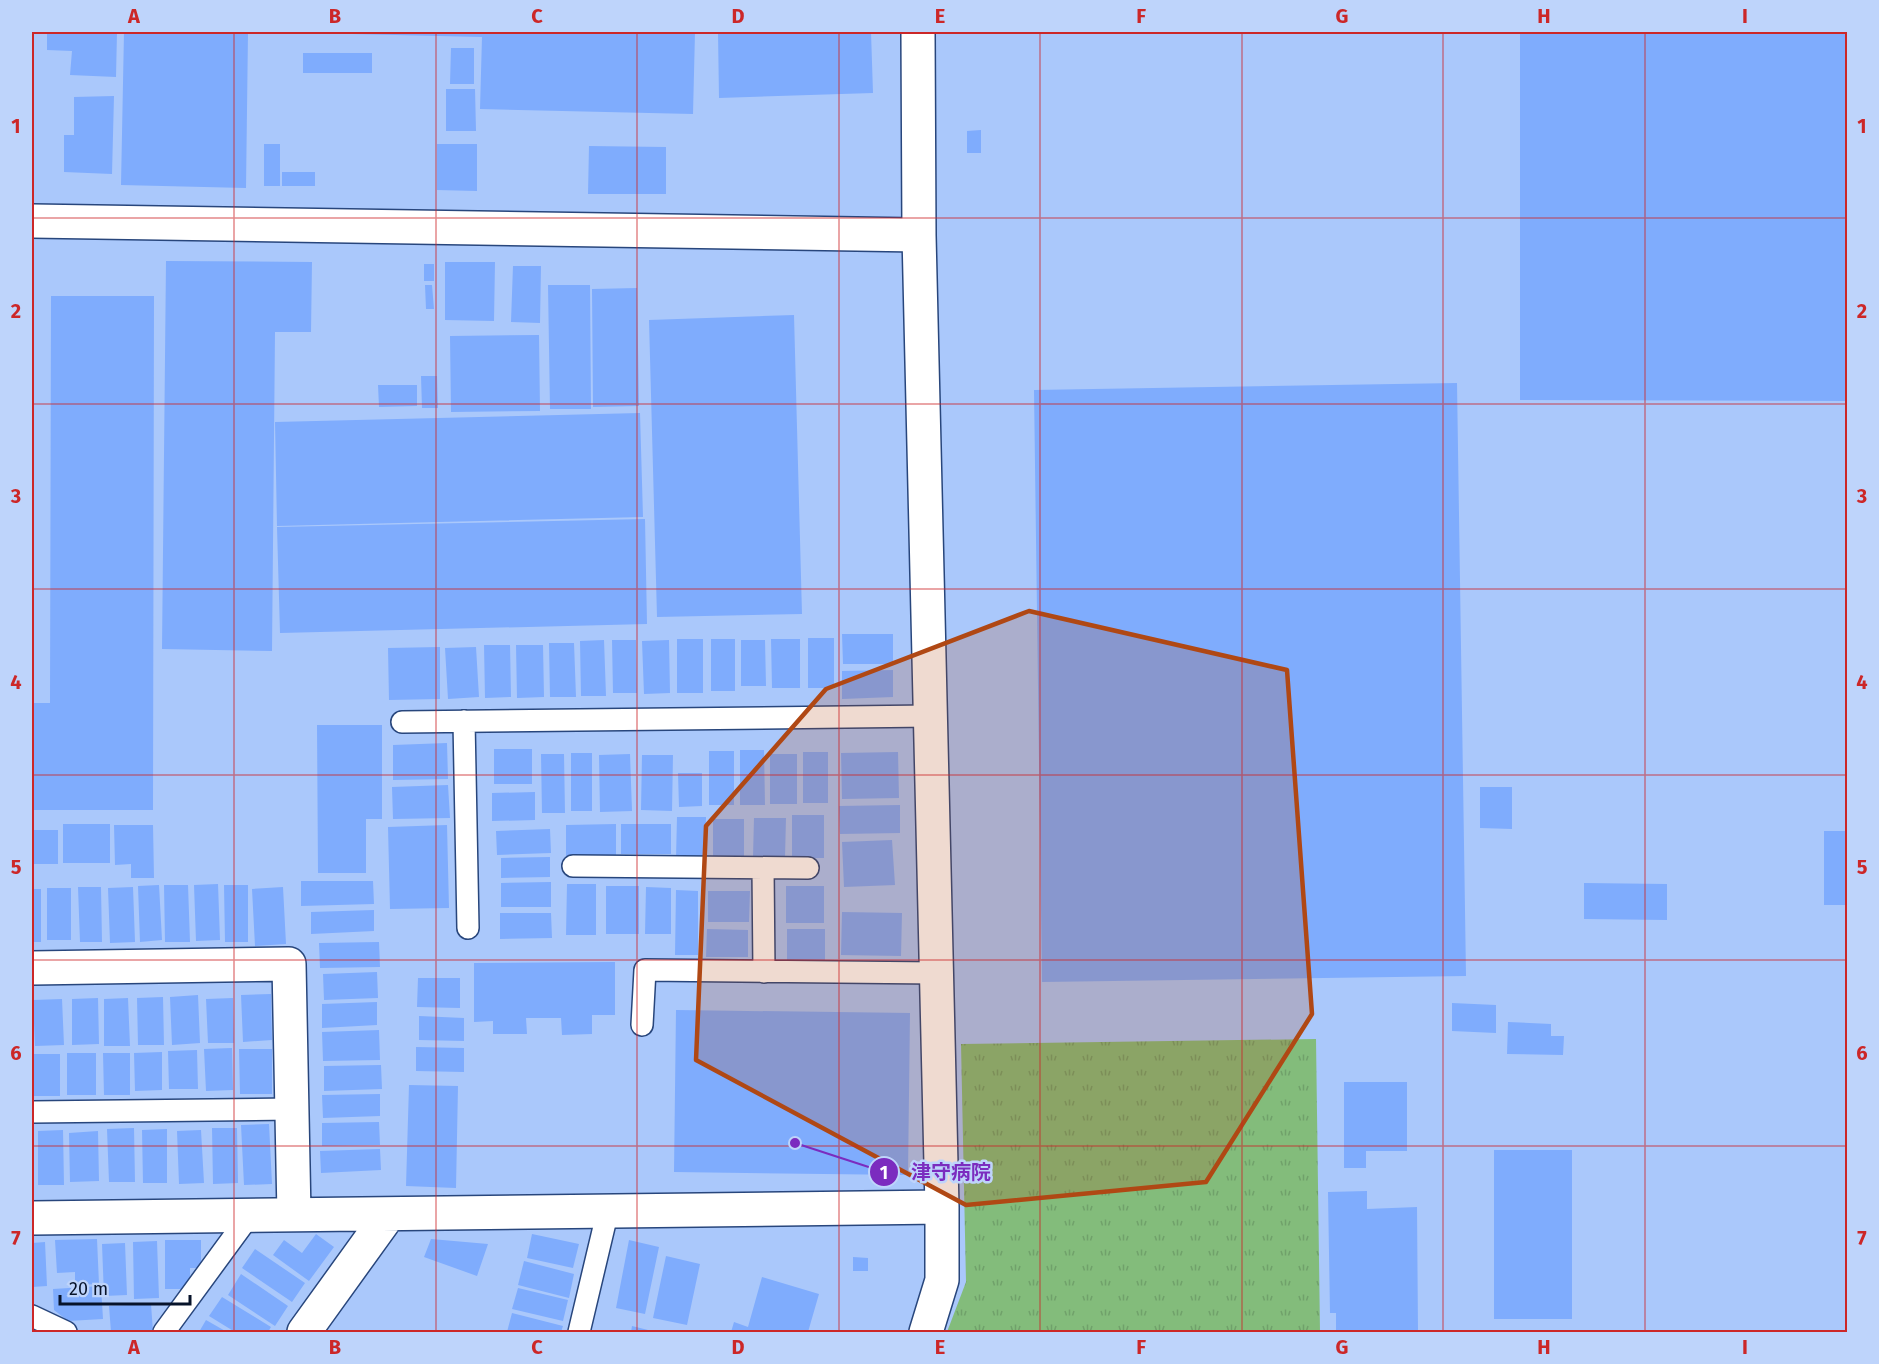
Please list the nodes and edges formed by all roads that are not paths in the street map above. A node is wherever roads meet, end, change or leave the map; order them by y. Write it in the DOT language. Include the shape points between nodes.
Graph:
graph roads {
  1 [pos="918,32"];
  2 [pos="32,221"];
  3 [pos="919,235"];
  4 [pos="931,716"];
  5 [pos="464,721"];
  6 [pos="402,722"];
  7 [pos="573,866"];
  8 [pos="763,868"];
  9 [pos="808,868"];
  10 [pos="468,928"];
  11 [pos="32,968"];
  12 [pos="764,972"];
  13 [pos="937,973"];
  14 [pos="642,1025"];
  15 [pos="292,1109"];
  16 [pos="32,1112"];
  17 [pos="942,1207"];
  18 [pos="608,1210"];
  19 [pos="389,1214"];
  20 [pos="294,1215"];
  21 [pos="249,1216"];
  22 [pos="32,1218"];
  23 [pos="32,1316"];
  24 [pos="66,1332"];
  25 [pos="164,1332"];
  26 [pos="304,1332"];
  27 [pos="579,1332"];
  28 [pos="926,1332"];
  1 -- 3 [label="street"];
  2 -- 3 [label="street"];
  3 -- 4 [label="street"];
  4 -- 5 [label="lane"];
  4 -- 13 [label="street"];
  5 -- 6 [label="lane"];
  5 -- 10 [label="lane"];
  7 -- 8 [label="lane"];
  8 -- 9 [label="lane"];
  8 -- 12 [label="lane"];
  11 -- 15 [label="street" via="289,964"];
  12 -- 13 [label="lane"];
  12 -- 14 [label="lane" via="645,970"];
  13 -- 17 [label="street"];
  15 -- 16 [label="lane"];
  15 -- 20 [label="street"];
  17 -- 18 [label="street"];
  17 -- 28 [label="street" via="942,1280"];
  18 -- 19 [label="street"];
  18 -- 27 [label="lane"];
  19 -- 20 [label="street"];
  19 -- 26 [label="street"];
  20 -- 21 [label="street"];
  21 -- 22 [label="street"];
  21 -- 25 [label="lane"];
  23 -- 24 [label="lane"];
}
